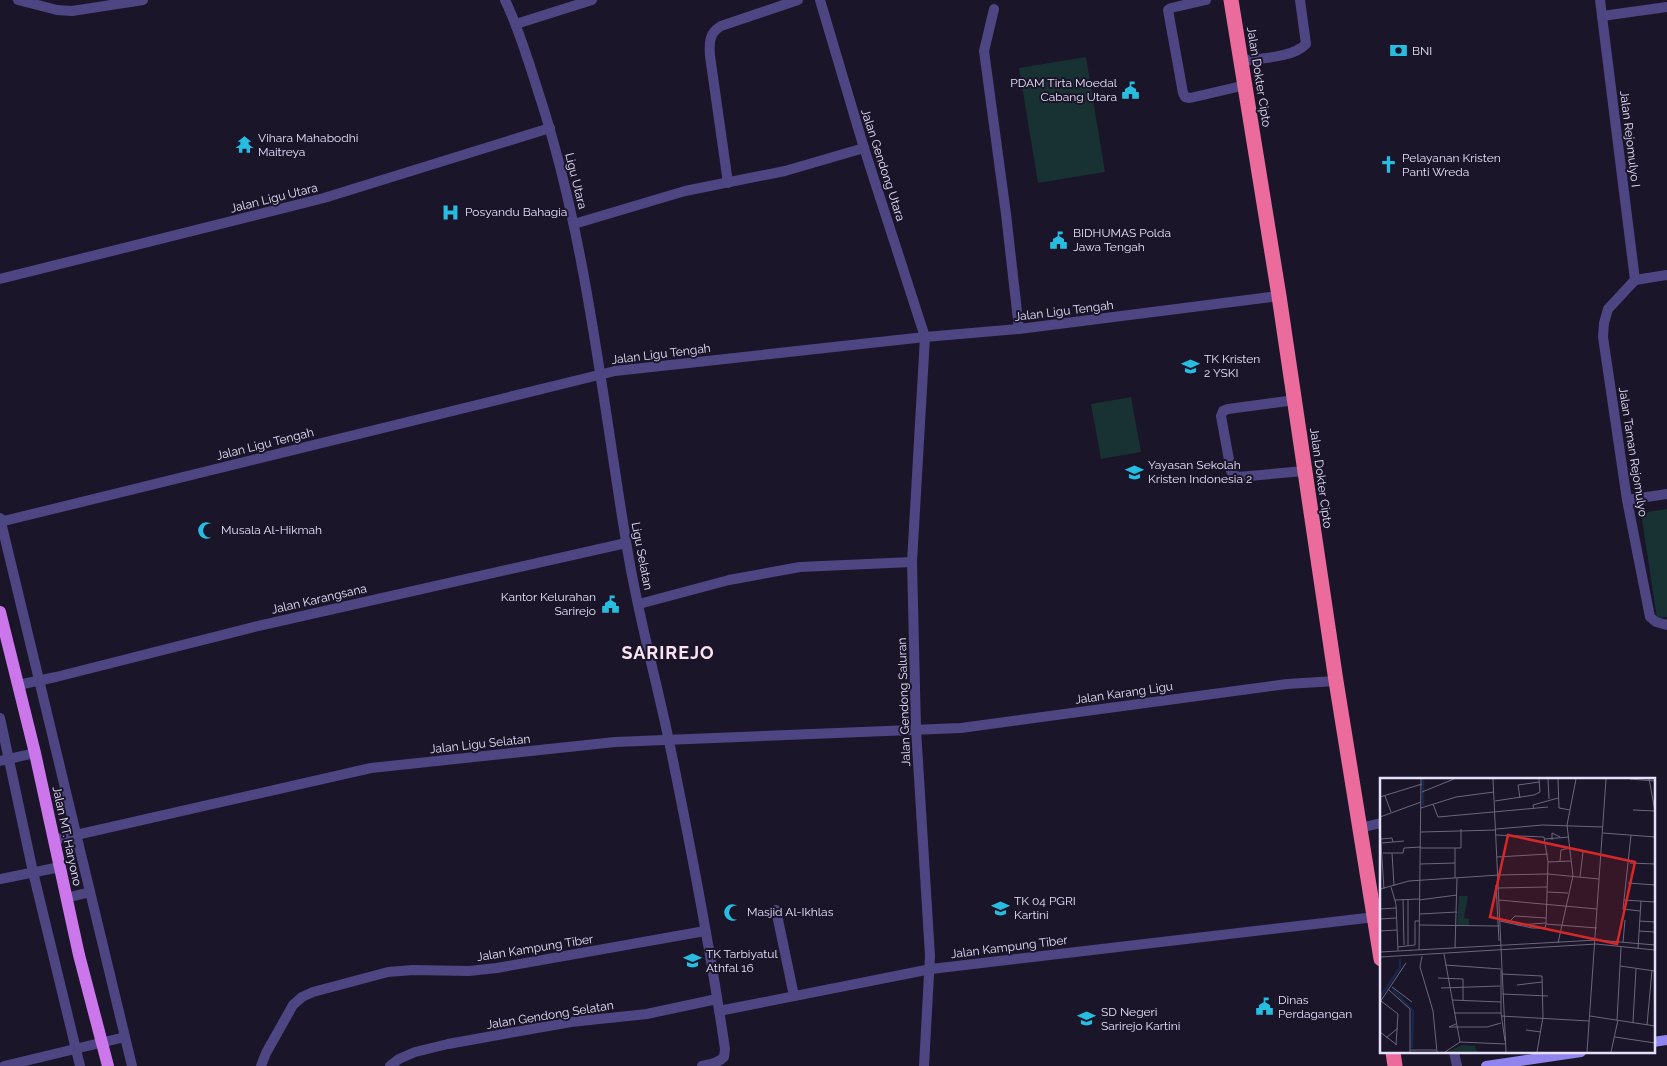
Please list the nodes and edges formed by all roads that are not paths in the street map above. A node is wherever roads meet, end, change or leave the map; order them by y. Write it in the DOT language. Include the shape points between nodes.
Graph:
graph roads {
  1 [pos="18,0"];
  2 [pos="143,0"];
  3 [pos="505,0"];
  4 [pos="592,0"];
  5 [pos="798,0"];
  6 [pos="820,0"];
  7 [pos="1206,0"];
  8 [pos="1231,0"];
  9 [pos="1300,0"];
  10 [pos="1600,0"];
  11 [pos="1667,7"];
  12 [pos="994,9"];
  13 [pos="1602,16"];
  14 [pos="516,24"];
  15 [pos="1242,61"];
  16 [pos="1246,85"];
  17 [pos="550,128"];
  18 [pos="864,148"];
  19 [pos="728,183"];
  20 [pos="574,224"];
  21 [pos="1667,275"];
  22 [pos="0,279"];
  23 [pos="1635,280"];
  24 [pos="1279,296"];
  25 [pos="1018,329"];
  26 [pos="925,337"];
  27 [pos="602,375"];
  28 [pos="1294,400"];
  29 [pos="1304,471"];
  30 [pos="1667,494"];
  31 [pos="1628,500"];
  32 [pos="0,521"];
  33 [pos="626,543"];
  34 [pos="912,562"];
  35 [pos="638,604"];
  36 [pos="0,613"];
  37 [pos="1667,625"];
  38 [pos="39,680"];
  39 [pos="1336,681"];
  40 [pos="18,685"];
  41 [pos="0,718"];
  42 [pos="916,729"];
  43 [pos="669,740"];
  44 [pos="35,754"];
  45 [pos="4,760"];
  46 [pos="1380,824"];
  47 [pos="1360,828"];
  48 [pos="75,835"];
  49 [pos="54,840"];
  50 [pos="60,867"];
  51 [pos="33,872"];
  52 [pos="0,879"];
  53 [pos="90,892"];
  54 [pos="66,898"];
  55 [pos="776,910"];
  56 [pos="1378,917"];
  57 [pos="705,931"];
  58 [pos="1380,946"];
  59 [pos="930,969"];
  60 [pos="794,996"];
  61 [pos="717,999"];
  62 [pos="720,1011"];
  63 [pos="125,1037"];
  64 [pos="1667,1040"];
  65 [pos="1654,1042"];
  66 [pos="101,1044"];
  67 [pos="76,1050"];
  68 [pos="1567,1054"];
  69 [pos="4,1066"];
  70 [pos="80,1066"];
  71 [pos="108,1066"];
  72 [pos="132,1066"];
  73 [pos="261,1066"];
  74 [pos="390,1066"];
  75 [pos="702,1066"];
  76 [pos="924,1066"];
  77 [pos="1486,1066"];
  1 -- 2 [label="street" via="72,11"];
  3 -- 14 [label="street, Ligu Utara"];
  4 -- 14 [label="street"];
  5 -- 19 [label="street" via="721,26 711,36 710,56"];
  6 -- 18 [label="street, Jalan Gendong Utara"];
  7 -- 16 [label="street" via="1168,10 1183,93 1190,98"];
  8 -- 15 [label="highway, Jalan Dokter Cipto"];
  9 -- 15 [label="street" via="1306,44 1301,50"];
  10 -- 13 [label="street, Jalan Rejomulyo I"];
  11 -- 13 [label="street"];
  12 -- 25 [label="street" via="984,51"];
  13 -- 23 [label="street, Jalan Rejomulyo I"];
  14 -- 17 [label="street, Ligu Utara"];
  15 -- 16 [label="highway, Jalan Dokter Cipto"];
  16 -- 24 [label="highway, Jalan Dokter Cipto"];
  17 -- 20 [label="street, Ligu Utara"];
  17 -- 22 [label="street, Jalan Ligu Utara" via="324,198"];
  18 -- 19 [label="street" via="786,171"];
  18 -- 26 [label="street, Jalan Gendong Utara"];
  19 -- 20 [label="street" via="685,191"];
  20 -- 27 [label="street, Ligu Utara"];
  21 -- 23 [label="street"];
  23 -- 31 [label="street, Jalan Taman Rejomulyo" via="1608,309 1603,337"];
  24 -- 25 [label="street, Jalan Ligu Tengah"];
  24 -- 28 [label="highway, Jalan Dokter Cipto"];
  25 -- 26 [label="street, Jalan Ligu Tengah"];
  26 -- 27 [label="street, Jalan Ligu Tengah" via="614,371"];
  26 -- 34 [label="street, Jalan Gendong Saluran"];
  27 -- 32 [label="street, Jalan Ligu Tengah"];
  27 -- 33 [label="street, Ligu Selatan"];
  28 -- 29 [label="highway, Jalan Dokter Cipto"];
  28 -- 29 [label="street" via="1228,409 1221,416 1234,475"];
  29 -- 39 [label="highway, Jalan Dokter Cipto"];
  30 -- 31 [label="street"];
  31 -- 37 [label="street, Jalan Taman Rejomulyo" via="1650,617"];
  32 -- 38 [label="street"];
  33 -- 35 [label="street, Ligu Selatan"];
  33 -- 38 [label="street, Jalan Karangsana" via="258,626"];
  34 -- 35 [label="street" via="800,567 729,580"];
  34 -- 42 [label="street, Jalan Gendong Saluran"];
  35 -- 43 [label="street, Ligu Selatan"];
  36 -- 40 [label="main road, Jalan MT. Haryono"];
  38 -- 40 [label="street, Jalan Karangsana"];
  38 -- 48 [label="street"];
  39 -- 42 [label="street, Jalan Karang Ligu" via="1287,684 971,726"];
  39 -- 47 [label="highway, Jalan Dokter Cipto"];
  40 -- 44 [label="main road, Jalan MT. Haryono"];
  41 -- 45 [label="street"];
  42 -- 43 [label="street, Jalan Ligu Selatan"];
  42 -- 59 [label="street, Jalan Gendong Saluran"];
  43 -- 48 [label="street, Jalan Ligu Selatan" via="615,742 371,768"];
  43 -- 57 [label="street, Ligu Selatan"];
  44 -- 45 [label="street"];
  44 -- 49 [label="main road, Jalan MT. Haryono"];
  45 -- 51 [label="street"];
  46 -- 47 [label="street"];
  47 -- 56 [label="highway, Jalan Dokter Cipto"];
  48 -- 49 [label="street, Jalan Ligu Selatan"];
  48 -- 53 [label="street"];
  49 -- 50 [label="main road, Jalan MT. Haryono"];
  50 -- 51 [label="street"];
  50 -- 54 [label="main road, Jalan MT. Haryono"];
  51 -- 52 [label="street"];
  51 -- 67 [label="street"];
  53 -- 54 [label="street"];
  53 -- 63 [label="street"];
  54 -- 66 [label="main road, Jalan MT. Haryono"];
  55 -- 60 [label="street"];
  56 -- 58 [label="highway, Jalan Dokter Cipto"];
  56 -- 59 [label="street, Jalan Kampung Tiber"];
  57 -- 61 [label="street"];
  57 -- 73 [label="street, Jalan Kampung Tiber" via="496,968 388,972 313,992 293,1005"];
  59 -- 60 [label="street, Jalan Kampung Tiber"];
  59 -- 76 [label="street, Jalan Gendong Saluran"];
  60 -- 62 [label="street, Jalan Kampung Tiber"];
  61 -- 62 [label="street"];
  61 -- 74 [label="street, Jalan Gendong Selatan" via="647,1014 572,1022 448,1044 415,1052"];
  62 -- 75 [label="street" via="724,1056 715,1063"];
  63 -- 66 [label="street"];
  63 -- 72 [label="street"];
  64 -- 65 [label="main road"];
  66 -- 67 [label="street"];
  66 -- 71 [label="main road, Jalan MT. Haryono"];
  67 -- 69 [label="street"];
  67 -- 70 [label="street"];
  68 -- 77 [label="main road"];
}
